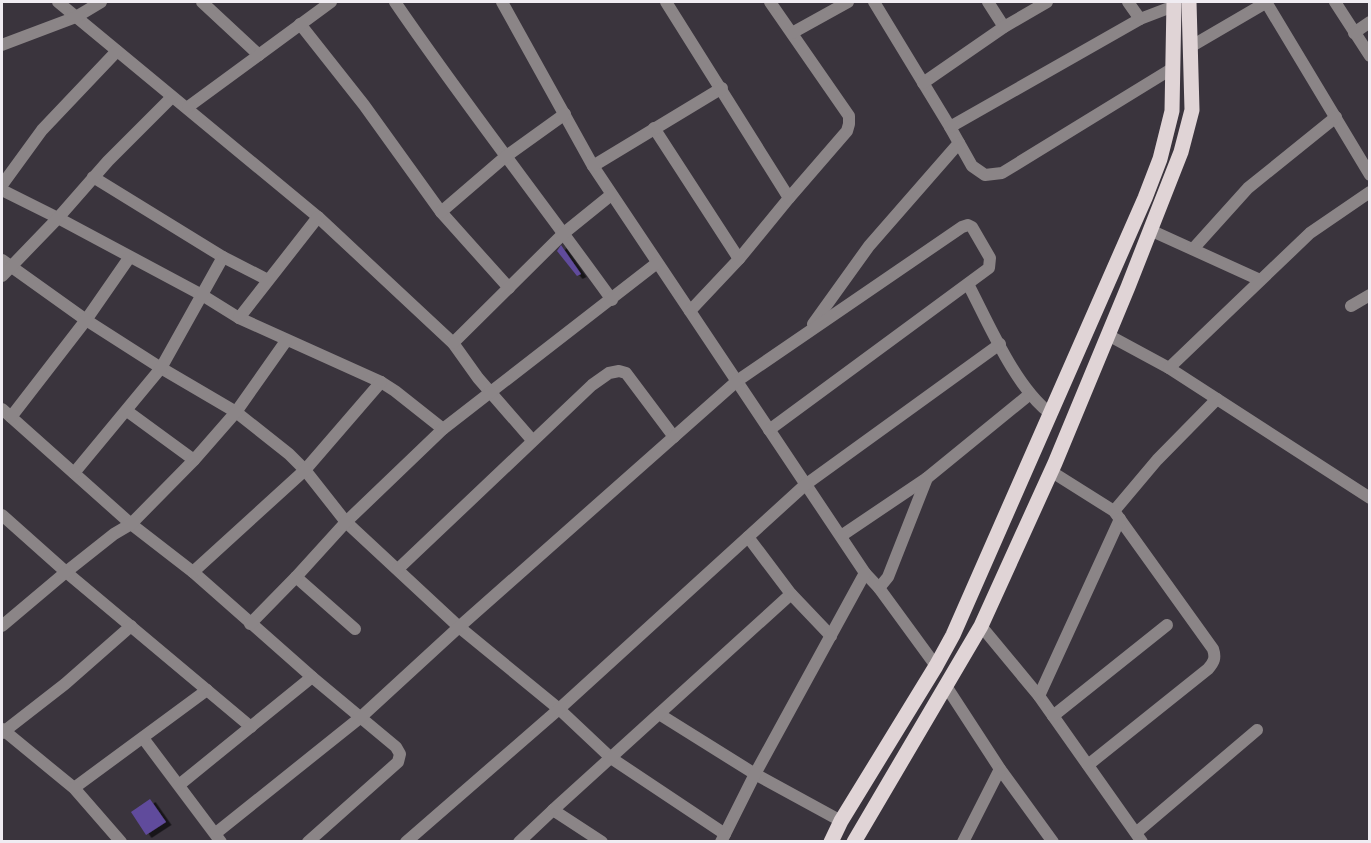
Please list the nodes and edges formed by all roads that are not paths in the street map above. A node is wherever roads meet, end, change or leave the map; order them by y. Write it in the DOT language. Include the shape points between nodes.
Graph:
graph roads {
  1 [pos="58,2"];
  2 [pos="101,2"];
  3 [pos="202,2"];
  4 [pos="332,2"];
  5 [pos="395,2"];
  6 [pos="517,2"];
  7 [pos="666,2"];
  8 [pos="770,2"];
  9 [pos="848,2"];
  10 [pos="874,2"];
  11 [pos="988,2"];
  12 [pos="1047,2"];
  13 [pos="1128,2"];
  14 [pos="1267,2"];
  15 [pos="1335,2"];
  16 [pos="503,3"];
  17 [pos="1179,3"];
  18 [pos="76,17"];
  19 [pos="1140,19"];
  20 [pos="1370,22"];
  21 [pos="300,24"];
  22 [pos="1004,27"];
  23 [pos="792,33"];
  24 [pos="1354,33"];
  25 [pos="2,45"];
  26 [pos="1190,47"];
  27 [pos="117,51"];
  28 [pos="260,55"];
  29 [pos="1370,56"];
  30 [pos="1173,68"];
  31 [pos="923,83"];
  32 [pos="722,88"];
  33 [pos="172,97"];
  34 [pos="188,107"];
  35 [pos="565,114"];
  36 [pos="1336,117"];
  37 [pos="950,127"];
  38 [pos="654,128"];
  39 [pos="959,143"];
  40 [pos="505,157"];
  41 [pos="593,166"];
  42 [pos="1370,175"];
  43 [pos="93,177"];
  44 [pos="2,185"];
  45 [pos="2,190"];
  46 [pos="1370,192"];
  47 [pos="611,195"];
  48 [pos="789,198"];
  49 [pos="441,212"];
  50 [pos="318,217"];
  51 [pos="57,218"];
  52 [pos="1150,230"];
  53 [pos="564,233"];
  54 [pos="1193,249"];
  55 [pos="223,257"];
  56 [pos="129,258"];
  57 [pos="739,259"];
  58 [pos="657,263"];
  59 [pos="4,267"];
  60 [pos="268,280"];
  61 [pos="1260,280"];
  62 [pos="968,284"];
  63 [pos="509,288"];
  64 [pos="202,295"];
  65 [pos="1370,295"];
  66 [pos="612,300"];
  67 [pos="1351,306"];
  68 [pos="690,311"];
  69 [pos="238,318"];
  70 [pos="86,320"];
  71 [pos="807,332"];
  72 [pos="1108,335"];
  73 [pos="286,341"];
  74 [pos="453,343"];
  75 [pos="1000,344"];
  76 [pos="161,368"];
  77 [pos="1169,368"];
  78 [pos="737,381"];
  79 [pos="381,382"];
  80 [pos="491,391"];
  81 [pos="1029,394"];
  82 [pos="1217,399"];
  83 [pos="127,411"];
  84 [pos="236,412"];
  85 [pos="6,413"];
  86 [pos="1051,414"];
  87 [pos="443,429"];
  88 [pos="769,430"];
  89 [pos="674,437"];
  90 [pos="532,440"];
  91 [pos="194,460"];
  92 [pos="305,470"];
  93 [pos="1052,472"];
  94 [pos="74,473"];
  95 [pos="927,478"];
  96 [pos="805,485"];
  97 [pos="1370,498"];
  98 [pos="2,515"];
  99 [pos="1117,515"];
  100 [pos="346,522"];
  101 [pos="131,524"];
  102 [pos="840,536"];
  103 [pos="748,537"];
  104 [pos="398,569"];
  105 [pos="66,572"];
  106 [pos="193,572"];
  107 [pos="865,573"];
  108 [pos="296,578"];
  109 [pos="879,588"];
  110 [pos="791,594"];
  111 [pos="250,624"];
  112 [pos="1167,625"];
  113 [pos="2,626"];
  114 [pos="131,626"];
  115 [pos="981,626"];
  116 [pos="459,627"];
  117 [pos="355,629"];
  118 [pos="831,636"];
  119 [pos="936,666"];
  120 [pos="312,677"];
  121 [pos="946,686"];
  122 [pos="207,690"];
  123 [pos="1040,696"];
  124 [pos="559,709"];
  125 [pos="659,714"];
  126 [pos="1053,716"];
  127 [pos="361,717"];
  128 [pos="251,727"];
  129 [pos="1257,730"];
  130 [pos="2,731"];
  131 [pos="142,738"];
  132 [pos="611,758"];
  133 [pos="1089,765"];
  134 [pos="1000,769"];
  135 [pos="755,774"];
  136 [pos="179,785"];
  137 [pos="74,788"];
  138 [pos="553,810"];
  139 [pos="841,821"];
  140 [pos="1139,837"];
  141 [pos="218,838"];
  142 [pos="723,838"];
  143 [pos="121,842"];
  144 [pos="308,842"];
  145 [pos="406,842"];
  146 [pos="519,842"];
  147 [pos="602,842"];
  148 [pos="831,842"];
  149 [pos="854,842"];
  150 [pos="963,842"];
  151 [pos="1053,842"];
  1 -- 18 [label="street"];
  2 -- 18 [label="street"];
  3 -- 28 [label="street"];
  4 -- 21 [label="street"];
  5 -- 40 [label="street"];
  6 -- 16 [label="street"];
  7 -- 32 [label="street"];
  8 -- 23 [label="street"];
  9 -- 23 [label="street"];
  10 -- 31 [label="street"];
  11 -- 22 [label="street"];
  12 -- 22 [label="street"];
  13 -- 19 [label="street"];
  14 -- 26 [label="street"];
  14 -- 36 [label="street"];
  15 -- 24 [label="street"];
  16 -- 35 [label="street"];
  17 -- 19 [label="street"];
  17 -- 26 [label="main road"];
  17 -- 30 [label="main road"];
  18 -- 25 [label="street"];
  18 -- 27 [label="street"];
  19 -- 37 [label="street"];
  20 -- 24 [label="street"];
  21 -- 28 [label="street"];
  21 -- 49 [label="street"];
  22 -- 31 [label="street"];
  23 -- 48 [label="street" via="844,107 849,124"];
  24 -- 29 [label="street"];
  26 -- 52 [label="main road" via="1189,120 1181,152"];
  27 -- 33 [label="street"];
  27 -- 44 [label="street" via="42,130"];
  28 -- 34 [label="street"];
  30 -- 39 [label="street" via="1002,173 985,175 972,166"];
  30 -- 86 [label="main road" via="1172,111 1160,159"];
  31 -- 37 [label="street"];
  32 -- 38 [label="street"];
  32 -- 48 [label="street"];
  33 -- 34 [label="street"];
  33 -- 43 [label="street"];
  34 -- 50 [label="street"];
  35 -- 40 [label="street"];
  35 -- 41 [label="street"];
  36 -- 42 [label="street"];
  36 -- 54 [label="street" via="1248,188"];
  37 -- 39 [label="street"];
  38 -- 41 [label="street"];
  38 -- 57 [label="street"];
  39 -- 71 [label="street" via="869,246"];
  40 -- 49 [label="street"];
  40 -- 53 [label="street"];
  41 -- 47 [label="street"];
  43 -- 51 [label="street"];
  43 -- 55 [label="street"];
  45 -- 51 [label="street"];
  46 -- 61 [label="street" via="1310,233"];
  47 -- 53 [label="street"];
  47 -- 58 [label="street"];
  48 -- 57 [label="street"];
  49 -- 63 [label="street"];
  50 -- 60 [label="street"];
  50 -- 74 [label="street"];
  51 -- 56 [label="street"];
  51 -- 59 [label="street"];
  52 -- 54 [label="street"];
  52 -- 72 [label="main road"];
  53 -- 63 [label="street"];
  53 -- 66 [label="street"];
  54 -- 61 [label="street"];
  55 -- 60 [label="street"];
  55 -- 64 [label="street"];
  56 -- 64 [label="street"];
  56 -- 70 [label="street"];
  57 -- 68 [label="street"];
  58 -- 66 [label="street"];
  58 -- 68 [label="street"];
  59 -- 70 [label="street"];
  60 -- 69 [label="street"];
  61 -- 77 [label="street"];
  62 -- 71 [label="street" via="991,263 976,232 968,225"];
  62 -- 75 [label="street"];
  62 -- 88 [label="street"];
  63 -- 74 [label="street"];
  64 -- 69 [label="street"];
  64 -- 76 [label="street"];
  65 -- 67 [label="street"];
  66 -- 80 [label="street"];
  68 -- 78 [label="street"];
  69 -- 73 [label="street"];
  70 -- 76 [label="street"];
  70 -- 85 [label="street"];
  71 -- 78 [label="street"];
  72 -- 77 [label="street"];
  72 -- 93 [label="main road"];
  73 -- 79 [label="street"];
  73 -- 84 [label="street"];
  74 -- 80 [label="street"];
  75 -- 81 [label="street"];
  75 -- 96 [label="street"];
  76 -- 83 [label="street"];
  76 -- 84 [label="street"];
  77 -- 82 [label="street"];
  78 -- 88 [label="street"];
  78 -- 89 [label="street"];
  79 -- 87 [label="street"];
  79 -- 92 [label="street"];
  80 -- 87 [label="street"];
  80 -- 90 [label="street"];
  81 -- 86 [label="street"];
  81 -- 95 [label="street"];
  82 -- 97 [label="street"];
  82 -- 99 [label="street" via="1157,460"];
  83 -- 91 [label="street"];
  83 -- 94 [label="street"];
  84 -- 91 [label="street"];
  84 -- 92 [label="street"];
  85 -- 94 [label="street"];
  86 -- 119 [label="main road"];
  87 -- 100 [label="street"];
  88 -- 96 [label="street"];
  89 -- 90 [label="street" via="626,373 619,371 592,385"];
  89 -- 116 [label="street"];
  90 -- 104 [label="street"];
  91 -- 101 [label="street"];
  92 -- 100 [label="street"];
  92 -- 106 [label="street"];
  93 -- 99 [label="street"];
  93 -- 115 [label="main road"];
  94 -- 101 [label="street"];
  95 -- 102 [label="street"];
  95 -- 109 [label="street" via="888,577"];
  96 -- 102 [label="street"];
  96 -- 103 [label="street"];
  98 -- 105 [label="street"];
  99 -- 123 [label="street"];
  99 -- 133 [label="street" via="1215,657 1208,669"];
  100 -- 104 [label="street"];
  100 -- 108 [label="street"];
  101 -- 105 [label="street"];
  101 -- 106 [label="street"];
  102 -- 107 [label="street"];
  103 -- 110 [label="street"];
  103 -- 124 [label="street"];
  104 -- 116 [label="street"];
  105 -- 113 [label="street"];
  105 -- 114 [label="street"];
  106 -- 111 [label="street"];
  107 -- 109 [label="street"];
  107 -- 118 [label="street"];
  108 -- 111 [label="street"];
  108 -- 117 [label="street"];
  109 -- 119 [label="street"];
  110 -- 118 [label="street"];
  110 -- 125 [label="street"];
  111 -- 120 [label="street"];
  112 -- 126 [label="street"];
  114 -- 122 [label="street"];
  114 -- 130 [label="street" via="65,684"];
  115 -- 121 [label="main road"];
  115 -- 123 [label="street"];
  116 -- 124 [label="street"];
  116 -- 127 [label="street"];
  118 -- 135 [label="street"];
  119 -- 139 [label="main road"];
  120 -- 127 [label="street"];
  120 -- 128 [label="street"];
  121 -- 134 [label="street"];
  121 -- 149 [label="main road"];
  122 -- 128 [label="street"];
  122 -- 131 [label="street"];
  123 -- 126 [label="street"];
  124 -- 132 [label="street"];
  124 -- 145 [label="street"];
  125 -- 132 [label="street"];
  125 -- 135 [label="street"];
  126 -- 133 [label="street"];
  127 -- 141 [label="street"];
  127 -- 144 [label="street" via="396,747 400,754 398,762"];
  128 -- 136 [label="street"];
  129 -- 140 [label="street"];
  130 -- 137 [label="street"];
  131 -- 136 [label="street"];
  131 -- 137 [label="street"];
  132 -- 138 [label="street"];
  132 -- 142 [label="street"];
  133 -- 140 [label="street"];
  134 -- 150 [label="street"];
  134 -- 151 [label="street"];
  135 -- 139 [label="street"];
  135 -- 142 [label="street"];
  136 -- 141 [label="street"];
  137 -- 143 [label="street"];
  138 -- 146 [label="street"];
  138 -- 147 [label="street"];
  139 -- 148 [label="main road"];
}
